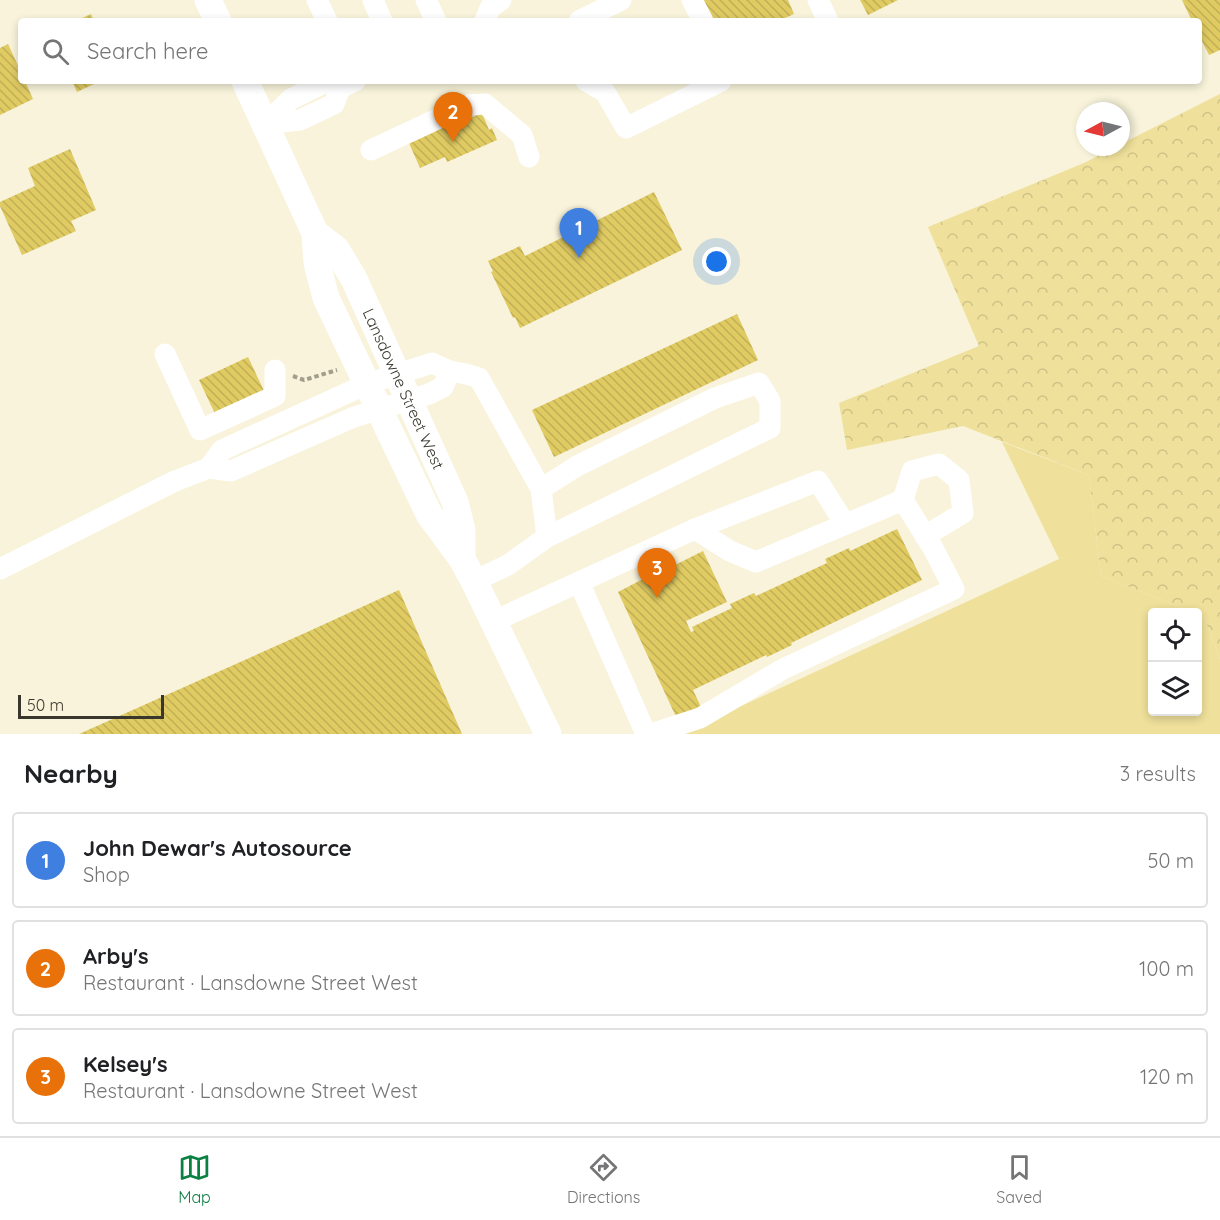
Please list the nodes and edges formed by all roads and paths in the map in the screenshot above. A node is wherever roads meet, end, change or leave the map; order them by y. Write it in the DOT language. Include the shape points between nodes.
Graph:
graph roads {
  1 [pos="208,0"];
  2 [pos="317,0"];
  3 [pos="373,0"];
  4 [pos="426,0"];
  5 [pos="501,0"];
  6 [pos="621,0"];
  7 [pos="818,0"];
  8 [pos="217,18"];
  9 [pos="326,18"];
  10 [pos="381,18"];
  11 [pos="435,18"];
  12 [pos="486,18"];
  13 [pos="585,18"];
  14 [pos="827,18"];
  15 [pos="246,84"];
  16 [pos="347,84"];
  17 [pos="592,84"];
  18 [pos="715,84"];
  19 [pos="266,124"];
  20 [pos="371,150"];
  21 [pos="529,157"];
  22 [pos="315,233"];
  23 [pos="165,354"];
  24 [pos="275,370"];
  25 [pos="450,371"];
  26 [pos="397,374"];
  27 [pos="367,384"];
  28 [pos="409,400"];
  29 [pos="379,409"];
  30 [pos="209,468"];
  31 [pos="541,489"];
  32 [pos="903,500"];
  33 [pos="845,524"];
  34 [pos="694,529"];
  35 [pos="925,536"];
  36 [pos="548,537"];
  37 [pos="0,569"];
  38 [pos="468,570"];
  39 [pos="579,582"];
  40 [pos="494,621"];
  41 [pos="548,734"];
  42 [pos="648,734"];
  1 -- 8 [label="main road"];
  2 -- 9 [label="lane"];
  3 -- 10 [label="lane"];
  4 -- 11 [label="lane"];
  5 -- 12 [label="lane" via="490,8"];
  6 -- 13 [label="lane"];
  7 -- 14 [label="lane"];
  15 -- 19 [label="main road, Lansdowne Street West"];
  16 -- 19 [label="lane" via="334,104 300,120"];
  17 -- 18 [label="lane" via="605,92 626,128"];
  19 -- 22 [label="main road, Lansdowne Street West"];
  20 -- 21 [label="lane" via="467,105 485,104 522,135"];
  22 -- 26 [label="main road, Lansdowne Street West" via="336,249 354,279"];
  22 -- 27 [label="main road, Lansdowne Street West" via="317,263 326,298"];
  23 -- 24 [label="lane" via="200,429 275,396"];
  25 -- 26 [label="lane" via="432,363"];
  25 -- 28 [label="lane" via="443,387"];
  25 -- 31 [label="lane" via="479,378"];
  26 -- 27 [label="lane"];
  26 -- 28 [label="main road, Lansdowne Street West"];
  27 -- 29 [label="main road, Lansdowne Street West"];
  27 -- 30 [label="lane" via="222,450"];
  28 -- 29 [label="lane"];
  28 -- 38 [label="main road, Lansdowne Street West" via="455,502"];
  29 -- 30 [label="lane" via="231,471"];
  29 -- 38 [label="main road, Lansdowne Street West" via="429,514"];
  30 -- 37 [label="lane" via="175,481"];
  31 -- 36 [label="lane"];
  31 -- 36 [label="lane" via="577,466 715,398 759,383 770,401 770,428"];
  32 -- 33 [label="lane"];
  32 -- 35 [label="lane"];
  32 -- 35 [label="lane" via="912,471 939,464 959,480 963,513"];
  33 -- 34 [label="lane" via="756,562"];
  33 -- 34 [label="lane" via="818,481"];
  34 -- 39 [label="lane"];
  35 -- 42 [label="lane" via="954,590 783,669 700,718"];
  36 -- 38 [label="lane" via="508,565"];
  38 -- 40 [label="main road, Lansdowne Street West"];
  39 -- 40 [label="lane"];
  39 -- 42 [label="lane"];
  40 -- 41 [label="main road, Lansdowne Street West"];
}
